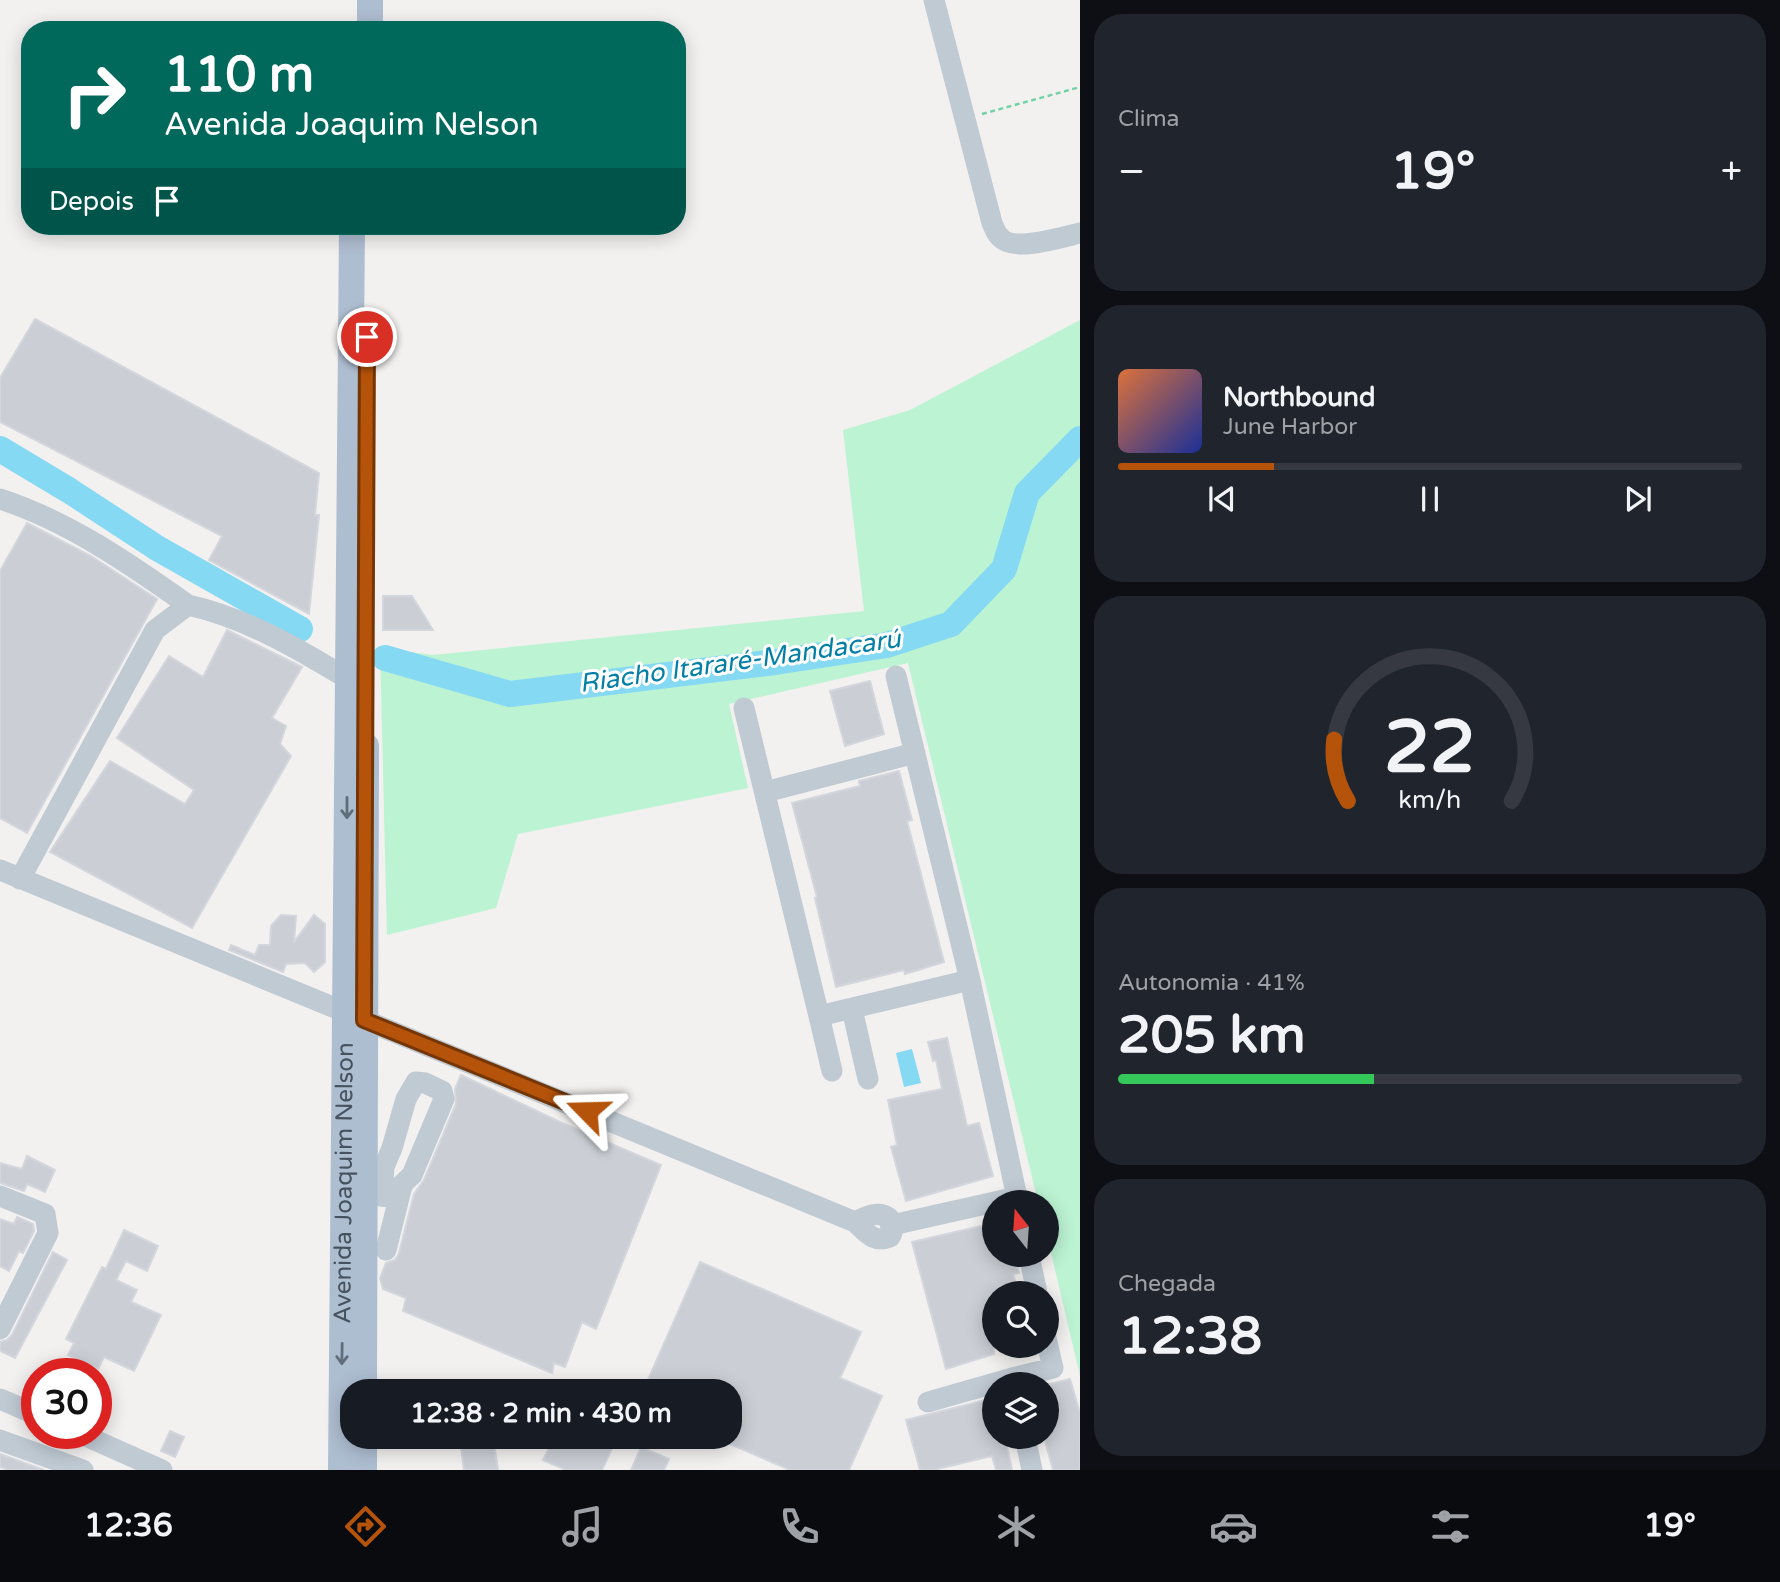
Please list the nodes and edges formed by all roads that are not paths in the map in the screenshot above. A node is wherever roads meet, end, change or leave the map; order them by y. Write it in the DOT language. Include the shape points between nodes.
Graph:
graph roads {
  1 [pos="352,0"];
  2 [pos="370,0"];
  3 [pos="933,0"];
  4 [pos="352,21"];
  5 [pos="370,21"];
  6 [pos="1080,233"];
  7 [pos="352,235"];
  8 [pos="368,235"];
  9 [pos="0,499"];
  10 [pos="358,531"];
  11 [pos="358,576"];
  12 [pos="188,605"];
  13 [pos="896,677"];
  14 [pos="348,679"];
  15 [pos="744,708"];
  16 [pos="915,752"];
  17 [pos="765,792"];
  18 [pos="0,870"];
  19 [pos="20,878"];
  20 [pos="970,981"];
  21 [pos="852,1009"];
  22 [pos="355,1015"];
  23 [pos="820,1016"];
  24 [pos="832,1071"];
  25 [pos="868,1079"];
  26 [pos="402,1186"];
  27 [pos="1015,1190"];
  28 [pos="373,1195"];
  29 [pos="0,1196"];
  30 [pos="982,1207"];
  31 [pos="386,1250"];
  32 [pos="7,1297"];
  33 [pos="0,1329"];
  34 [pos="1051,1358"];
  35 [pos="1041,1372"];
  36 [pos="365,1379"];
  37 [pos="982,1389"];
  38 [pos="0,1399"];
  39 [pos="928,1402"];
  40 [pos="21,1408"];
  41 [pos="0,1440"];
  42 [pos="112,1448"];
  43 [pos="364,1449"];
  44 [pos="1028,1449"];
  45 [pos="83,1470"];
  46 [pos="162,1470"];
  47 [pos="341,1470"];
  48 [pos="364,1470"];
  49 [pos="1032,1470"];
  1 -- 4 [label="main road"];
  2 -- 5 [label="main road"];
  3 -- 6 [label="street" via="992,223 1000,238 1020,245"];
  7 -- 10 [label="main road, Avenida Joaquim Nelson"];
  8 -- 10 [label="main road, Avenida Joaquim Nelson"];
  9 -- 12 [label="street" via="120,558"];
  10 -- 11 [label="main road, Avenida Joaquim Nelson"];
  11 -- 14 [label="main road, Avenida Joaquim Nelson"];
  11 -- 22 [label="main road, Avenida Joaquim Nelson"];
  12 -- 14 [label="street" via="279,638"];
  12 -- 19 [label="street" via="155,630"];
  13 -- 16 [label="street"];
  14 -- 22 [label="main road, Avenida Joaquim Nelson, one-way"];
  15 -- 17 [label="street"];
  16 -- 17 [label="street"];
  16 -- 20 [label="street"];
  17 -- 23 [label="street"];
  18 -- 19 [label="street"];
  19 -- 22 [label="street"];
  20 -- 21 [label="street"];
  20 -- 27 [label="street"];
  21 -- 23 [label="street"];
  21 -- 25 [label="street"];
  22 -- 28 [label="main road, Avenida Joaquim Nelson"];
  22 -- 30 [label="street" via="682,1160 855,1222 877,1240 890,1237 892,1225"];
  22 -- 47 [label="main road, Avenida Joaquim Nelson, one-way"];
  23 -- 24 [label="street"];
  26 -- 28 [label="street" via="389,1196"];
  26 -- 28 [label="street" via="412,1175 444,1099 442,1091 420,1081 406,1099"];
  26 -- 31 [label="street"];
  28 -- 36 [label="main road, Avenida Joaquim Nelson"];
  29 -- 32 [label="street" via="45,1214 48,1222 48,1233"];
  32 -- 33 [label="street"];
  34 -- 35 [label="street" via="1053,1368"];
  37 -- 39 [label="street"];
  38 -- 40 [label="street"];
  41 -- 45 [label="street"];
  42 -- 46 [label="street"];
  43 -- 48 [label="main road"];
  44 -- 49 [label="street"];
}
